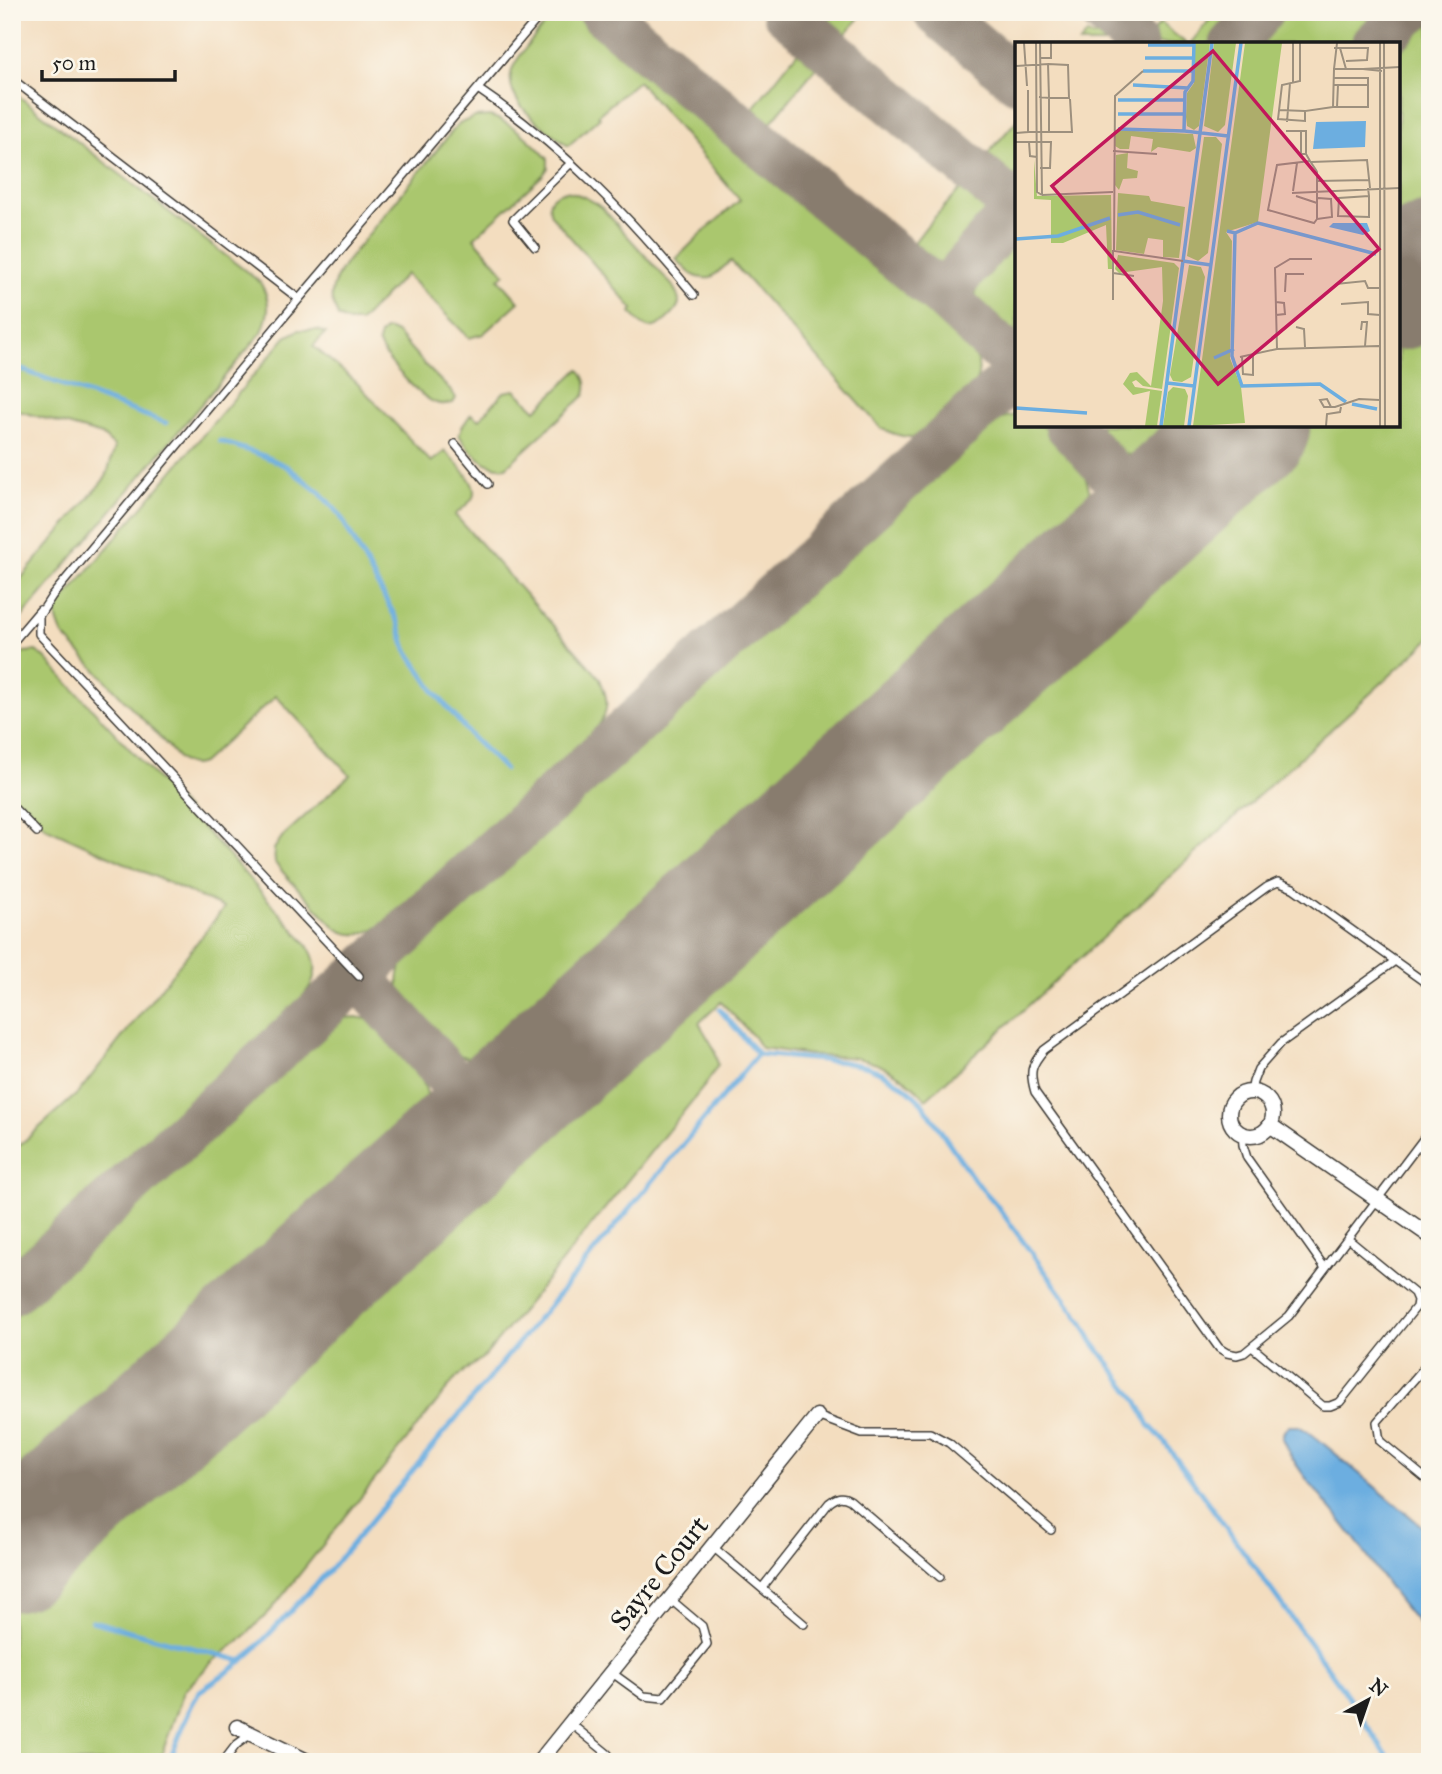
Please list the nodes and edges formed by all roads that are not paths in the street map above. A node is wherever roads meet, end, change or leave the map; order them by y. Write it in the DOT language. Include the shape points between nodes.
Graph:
graph roads {
  1 [pos="543,12"];
  2 [pos="12,79"];
  3 [pos="478,89"];
  4 [pos="571,163"];
  5 [pos="535,247"];
  6 [pos="694,295"];
  7 [pos="299,299"];
  8 [pos="455,444"];
  9 [pos="488,484"];
  10 [pos="52,596"];
  11 [pos="12,643"];
  12 [pos="12,806"];
  13 [pos="37,832"];
  14 [pos="1395,961"];
  15 [pos="359,976"];
  16 [pos="1430,986"];
  17 [pos="1251,1092"];
  18 [pos="1270,1125"];
  19 [pos="1430,1130"];
  20 [pos="1242,1134"];
  21 [pos="1418,1146"];
  22 [pos="1430,1156"];
  23 [pos="1377,1200"];
  24 [pos="1430,1236"];
  25 [pos="1348,1239"];
  26 [pos="1325,1268"];
  27 [pos="1252,1347"];
  28 [pos="1430,1361"];
  29 [pos="817,1416"];
  30 [pos="1430,1482"];
  31 [pos="1051,1530"];
  32 [pos="712,1546"];
  33 [pos="940,1577"];
  34 [pos="761,1588"];
  35 [pos="670,1599"];
  36 [pos="804,1624"];
  37 [pos="611,1672"];
  38 [pos="570,1723"];
  39 [pos="237,1727"];
  40 [pos="251,1734"];
  41 [pos="608,1754"];
  42 [pos="543,1760"];
  43 [pos="223,1762"];
  44 [pos="309,1762"];
  1 -- 3 [label="lane"];
  2 -- 7 [label="lane"];
  3 -- 4 [label="lane"];
  3 -- 7 [label="lane"];
  4 -- 5 [label="lane" via="513,220"];
  4 -- 6 [label="lane" via="642,234"];
  7 -- 10 [label="lane"];
  8 -- 9 [label="lane"];
  10 -- 11 [label="lane"];
  10 -- 15 [label="lane" via="39,616 39,634"];
  12 -- 13 [label="lane"];
  14 -- 16 [label="lane"];
  14 -- 17 [label="lane" via="1282,1044 1258,1069"];
  14 -- 27 [label="lane" via="1293,887 1278,883 1044,1049 1035,1060 1035,1092 1219,1348 1237,1355"];
  17 -- 18 [label="street" via="1264,1096 1271,1105 1274,1117"];
  17 -- 20 [label="street" via="1240,1095 1230,1110 1231,1125"];
  18 -- 20 [label="street" via="1258,1136"];
  18 -- 23 [label="street"];
  19 -- 21 [label="lane"];
  20 -- 26 [label="lane" via="1247,1158"];
  21 -- 22 [label="lane"];
  21 -- 23 [label="lane"];
  23 -- 24 [label="street"];
  23 -- 25 [label="lane"];
  25 -- 26 [label="lane"];
  25 -- 27 [label="lane" via="1417,1300 1340,1402 1323,1406"];
  26 -- 27 [label="lane" via="1289,1316"];
  28 -- 30 [label="lane" via="1377,1422 1380,1441"];
  29 -- 31 [label="lane" via="862,1433 930,1433 949,1443"];
  29 -- 32 [label="street, Sayre Court"];
  32 -- 34 [label="lane"];
  32 -- 35 [label="street, Sayre Court"];
  33 -- 34 [label="lane" via="843,1497 829,1503"];
  34 -- 36 [label="lane"];
  35 -- 37 [label="street, Sayre Court"];
  35 -- 37 [label="lane" via="702,1626 707,1644 663,1698 644,1696"];
  37 -- 38 [label="street, Sayre Court"];
  38 -- 41 [label="lane"];
  38 -- 42 [label="street, Sayre Court"];
  39 -- 40 [label="street"];
  40 -- 43 [label="lane"];
  40 -- 44 [label="street"];
}
